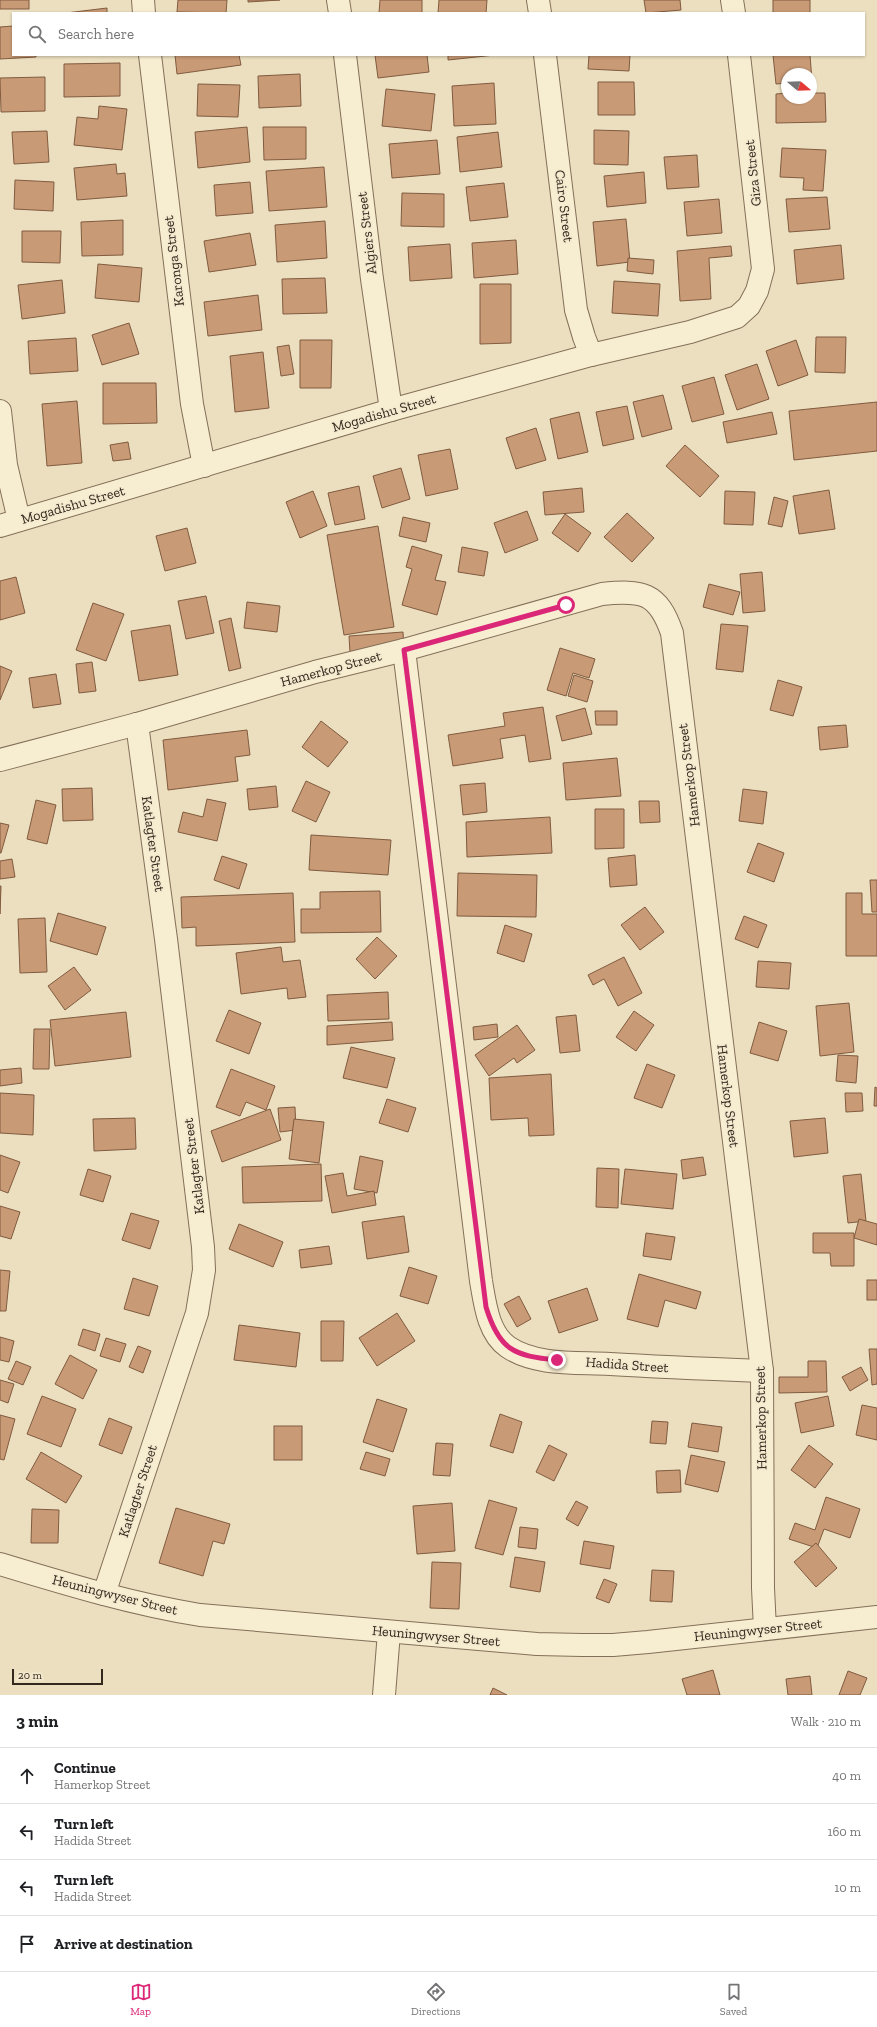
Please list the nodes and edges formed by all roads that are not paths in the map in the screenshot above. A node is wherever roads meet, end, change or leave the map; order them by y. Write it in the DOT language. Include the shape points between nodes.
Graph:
graph roads {
  1 [pos="143,0"];
  2 [pos="338,0"];
  3 [pos="538,0"];
  4 [pos="732,0"];
  5 [pos="144,12"];
  6 [pos="340,12"];
  7 [pos="540,12"];
  8 [pos="734,12"];
  9 [pos="150,56"];
  10 [pos="345,56"];
  11 [pos="545,56"];
  12 [pos="739,56"];
  13 [pos="757,291"];
  14 [pos="591,355"];
  15 [pos="391,410"];
  16 [pos="0,411"];
  17 [pos="204,466"];
  18 [pos="10,523"];
  19 [pos="404,650"];
  20 [pos="137,724"];
  21 [pos="0,760"];
  22 [pos="762,1371"];
  23 [pos="0,1564"];
  24 [pos="104,1594"];
  25 [pos="877,1618"];
  26 [pos="765,1629"];
  27 [pos="389,1632"];
  28 [pos="384,1695"];
  1 -- 5 [label="street"];
  2 -- 6 [label="street"];
  3 -- 7 [label="street"];
  4 -- 8 [label="street"];
  9 -- 17 [label="street, Karonga Street" via="192,404"];
  10 -- 15 [label="street, Algiers Street"];
  11 -- 14 [label="street, Cairo Street" via="576,310"];
  12 -- 13 [label="street, Giza Street" via="762,254 763,269"];
  13 -- 14 [label="street, Mogadishu Street" via="749,306 738,317 690,332"];
  14 -- 15 [label="street, Mogadishu Street"];
  15 -- 17 [label="street, Mogadishu Street"];
  16 -- 18 [label="street"];
  17 -- 18 [label="street, Mogadishu Street"];
  19 -- 20 [label="street, Hamerkop Street" via="315,672"];
  19 -- 22 [label="street, Hadida Street" via="481,1281 492,1326 507,1347 534,1358"];
  19 -- 22 [label="street, Hamerkop Street" via="602,594 641,594 651,598 667,617 673,641"];
  20 -- 21 [label="street, Hamerkop Street"];
  20 -- 24 [label="street, Katlagter Street" via="186,1097 204,1270 197,1313"];
  22 -- 26 [label="street, Hamerkop Street"];
  23 -- 24 [label="street, Heuningwyser Street"];
  24 -- 27 [label="street, Heuningwyser Street" via="200,1615"];
  25 -- 26 [label="street, Heuningwyser Street"];
  26 -- 27 [label="street, Heuningwyser Street" via="613,1645 537,1644"];
  27 -- 28 [label="street"];
}
